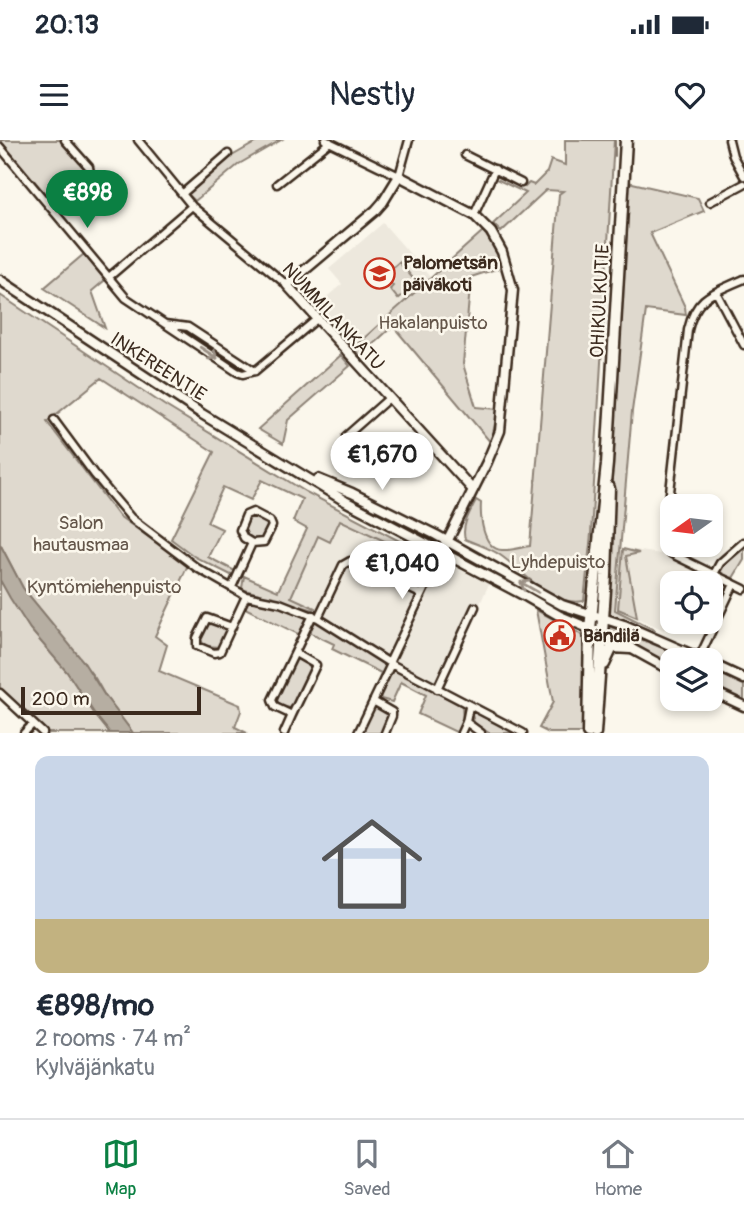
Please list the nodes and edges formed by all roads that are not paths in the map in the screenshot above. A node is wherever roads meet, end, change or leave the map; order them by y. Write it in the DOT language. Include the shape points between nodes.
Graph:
graph roads {
  1 [pos="65,140"];
  2 [pos="138,140"];
  3 [pos="410,140"];
  4 [pos="626,140"];
  5 [pos="729,140"];
  6 [pos="327,141"];
  7 [pos="0,146"];
  8 [pos="228,154"];
  9 [pos="465,155"];
  10 [pos="495,169"];
  11 [pos="399,176"];
  12 [pos="744,176"];
  13 [pos="521,183"];
  14 [pos="277,184"];
  15 [pos="744,184"];
  16 [pos="182,194"];
  17 [pos="710,202"];
  18 [pos="192,206"];
  19 [pos="51,208"];
  20 [pos="474,215"];
  21 [pos="109,277"];
  22 [pos="744,279"];
  23 [pos="0,280"];
  24 [pos="287,285"];
  25 [pos="716,292"];
  26 [pos="318,318"];
  27 [pos="744,345"];
  28 [pos="389,398"];
  29 [pos="54,420"];
  30 [pos="340,429"];
  31 [pos="346,436"];
  32 [pos="354,445"];
  33 [pos="607,464"];
  34 [pos="303,474"];
  35 [pos="473,491"];
  36 [pos="447,541"];
  37 [pos="744,542"];
  38 [pos="252,543"];
  39 [pos="442,552"];
  40 [pos="709,571"];
  41 [pos="716,571"];
  42 [pos="723,578"];
  43 [pos="734,584"];
  44 [pos="232,587"];
  45 [pos="744,589"];
  46 [pos="421,594"];
  47 [pos="246,596"];
  48 [pos="475,607"];
  49 [pos="591,614"];
  50 [pos="315,617"];
  51 [pos="603,618"];
  52 [pos="232,627"];
  53 [pos="590,629"];
  54 [pos="601,634"];
  55 [pos="630,648"];
  56 [pos="677,648"];
  57 [pos="706,648"];
  58 [pos="295,653"];
  59 [pos="390,664"];
  60 [pos="660,664"];
  61 [pos="723,669"];
  62 [pos="599,678"];
  63 [pos="744,679"];
  64 [pos="437,689"];
  65 [pos="0,693"];
  66 [pos="723,696"];
  67 [pos="373,701"];
  68 [pos="469,706"];
  69 [pos="744,706"];
  70 [pos="292,715"];
  71 [pos="466,722"];
  72 [pos="33,724"];
  73 [pos="24,733"];
  74 [pos="43,733"];
  75 [pos="284,733"];
  76 [pos="358,733"];
  77 [pos="385,733"];
  78 [pos="461,733"];
  79 [pos="481,733"];
  80 [pos="523,733"];
  81 [pos="588,733"];
  82 [pos="595,733"];
  1 -- 19 [label="street" via="90,173"];
  2 -- 16 [label="street, NUMMILANKATU"];
  3 -- 11 [label="street"];
  4 -- 33 [label="main road, OHIKULKUTIE"];
  5 -- 12 [label="street"];
  6 -- 11 [label="street"];
  6 -- 14 [label="street"];
  7 -- 19 [label="street"];
  8 -- 16 [label="street"];
  9 -- 10 [label="street"];
  10 -- 13 [label="street"];
  10 -- 20 [label="street"];
  11 -- 20 [label="street"];
  11 -- 24 [label="street" via="376,209"];
  15 -- 17 [label="street"];
  16 -- 18 [label="street, NUMMILANKATU"];
  18 -- 21 [label="street"];
  18 -- 24 [label="street, NUMMILANKATU"];
  19 -- 21 [label="street"];
  20 -- 35 [label="street" via="502,251 513,303 500,431"];
  21 -- 26 [label="street" via="126,298 164,324 188,327 255,371"];
  22 -- 25 [label="street"];
  23 -- 34 [label="street, INKEREENTIE" via="202,414"];
  24 -- 26 [label="street, NUMMILANKATU"];
  25 -- 27 [label="street"];
  25 -- 40 [label="street" via="700,301 688,330 666,537 666,548 672,554"];
  26 -- 28 [label="street, NUMMILANKATU"];
  28 -- 31 [label="street"];
  28 -- 35 [label="street, NUMMILANKATU"];
  29 -- 44 [label="street" via="131,518"];
  30 -- 31 [label="street"];
  31 -- 32 [label="street"];
  33 -- 49 [label="main road, OHIKULKUTIE"];
  33 -- 51 [label="main road, OHIKULKUTIE"];
  34 -- 36 [label="street, INKEREENTIE"];
  34 -- 39 [label="street, INKEREENTIE"];
  35 -- 36 [label="street"];
  36 -- 39 [label="street"];
  49 -- 36 [label="street, INKEREENTIE, one-way" via="562,605"];
  37 -- 41 [label="street"];
  38 -- 38 [label="street" via="264,542 272,524 253,512 246,515 240,530"];
  38 -- 44 [label="street"];
  39 -- 46 [label="street"];
  39 -- 53 [label="street, INKEREENTIE"];
  42 -- 43 [label="street"];
  43 -- 45 [label="street"];
  43 -- 57 [label="street"];
  44 -- 47 [label="street"];
  46 -- 50 [label="street" via="351,561 343,565"];
  46 -- 59 [label="street"];
  47 -- 50 [label="street"];
  47 -- 52 [label="street"];
  48 -- 64 [label="street"];
  49 -- 51 [label="street, INKEREENTIE"];
  49 -- 53 [label="main road, OHIKULKUTIE"];
  50 -- 58 [label="street"];
  50 -- 59 [label="street"];
  51 -- 54 [label="main road, OHIKULKUTIE"];
  51 -- 56 [label="street, INKEREENTIE"];
  52 -- 52 [label="street" via="220,652 197,646 207,618"];
  53 -- 54 [label="street, INKEREENTIE"];
  53 -- 81 [label="main road, OHIKULKUTIE"];
  54 -- 55 [label="street, INKEREENTIE"];
  54 -- 62 [label="main road, OHIKULKUTIE"];
  55 -- 60 [label="street, INKEREENTIE"];
  55 -- 62 [label="main road" via="609,650"];
  58 -- 70 [label="street" via="272,700 275,707"];
  58 -- 70 [label="street" via="316,665"];
  59 -- 64 [label="street"];
  59 -- 67 [label="street"];
  61 -- 63 [label="street"];
  62 -- 82 [label="main road, OHIKULKUTIE"];
  64 -- 68 [label="street"];
  65 -- 72 [label="street"];
  66 -- 69 [label="street"];
  67 -- 76 [label="street"];
  67 -- 77 [label="street" via="392,712"];
  68 -- 71 [label="street"];
  68 -- 80 [label="street"];
  70 -- 75 [label="street"];
  71 -- 78 [label="street"];
  71 -- 79 [label="street"];
  72 -- 73 [label="street"];
  72 -- 74 [label="street"];
}
